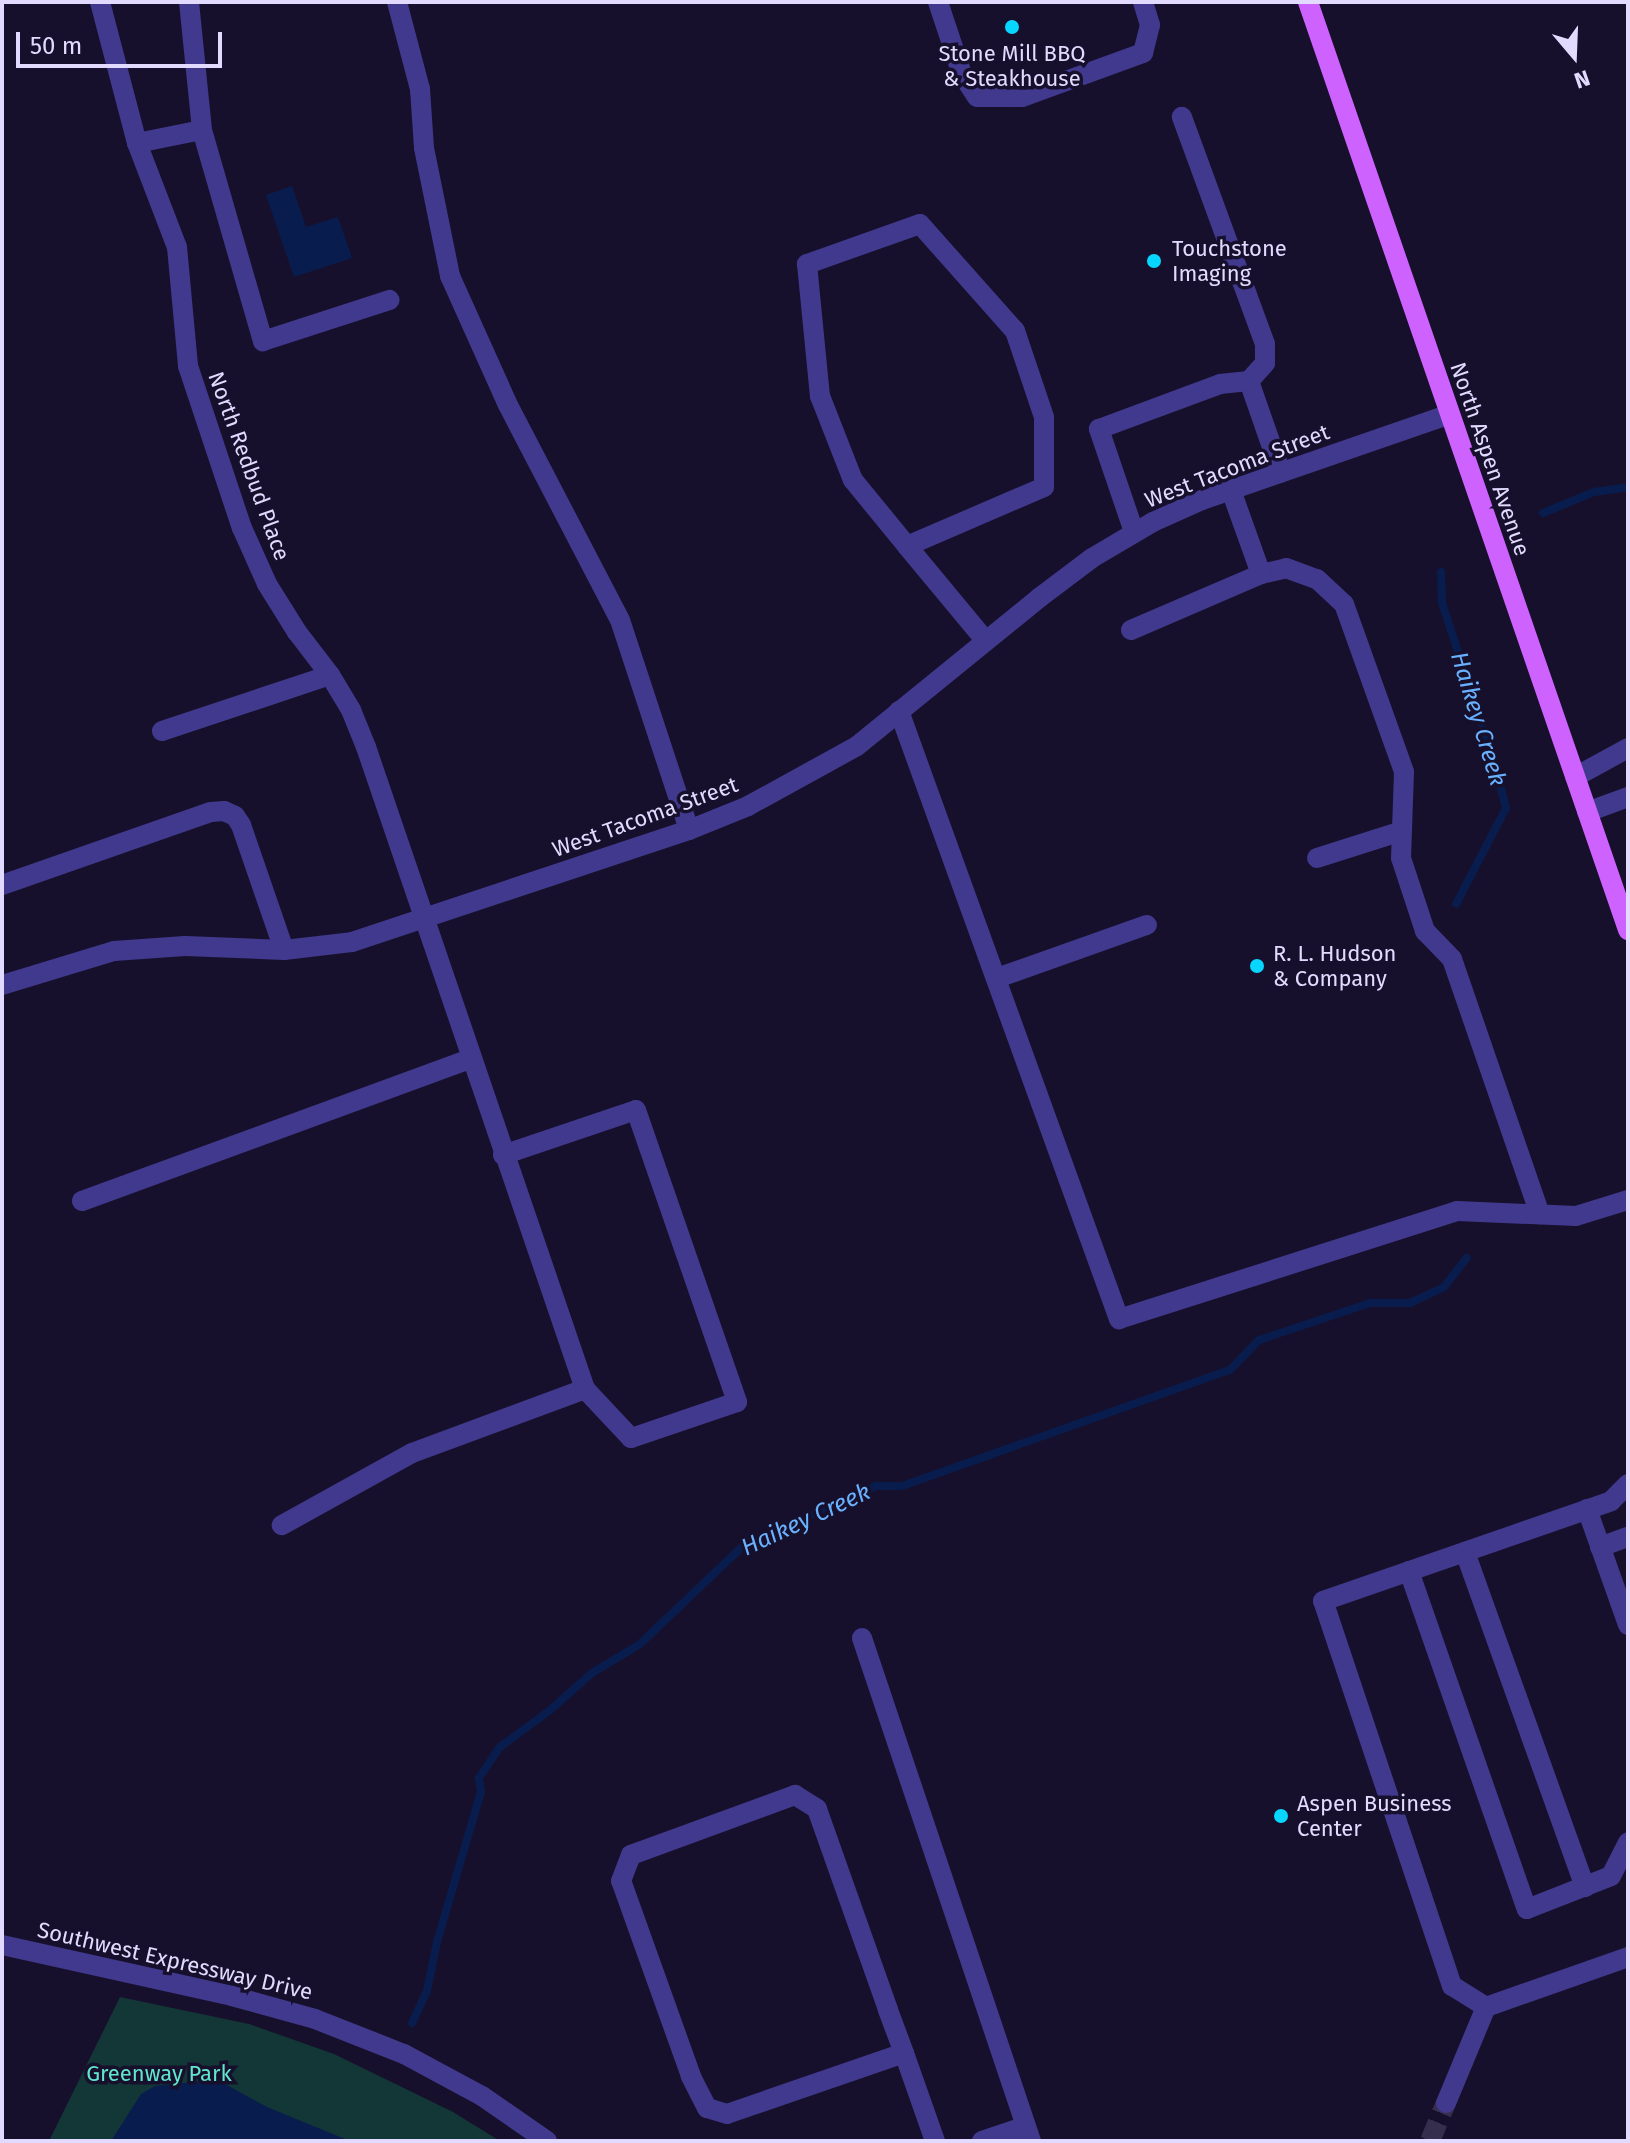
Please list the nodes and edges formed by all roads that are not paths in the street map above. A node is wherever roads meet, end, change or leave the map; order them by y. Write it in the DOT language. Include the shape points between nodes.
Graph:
graph roads {
  1 [pos="100,2"];
  2 [pos="189,2"];
  3 [pos="397,2"];
  4 [pos="938,2"];
  5 [pos="1143,2"];
  6 [pos="1308,2"];
  7 [pos="1182,117"];
  8 [pos="202,130"];
  9 [pos="137,143"];
  10 [pos="389,300"];
  11 [pos="1249,381"];
  12 [pos="1450,414"];
  13 [pos="1281,473"];
  14 [pos="1231,490"];
  15 [pos="1134,532"];
  16 [pos="907,546"];
  17 [pos="1261,574"];
  18 [pos="1131,630"];
  19 [pos="985,640"];
  20 [pos="330,675"];
  21 [pos="899,711"];
  22 [pos="162,731"];
  23 [pos="1628,748"];
  24 [pos="1575,777"];
  25 [pos="1628,797"];
  26 [pos="1587,812"];
  27 [pos="689,830"];
  28 [pos="1402,831"];
  29 [pos="1317,858"];
  30 [pos="2,885"];
  31 [pos="424,920"];
  32 [pos="1147,925"];
  33 [pos="1628,930"];
  34 [pos="284,950"];
  35 [pos="997,978"];
  36 [pos="2,985"];
  37 [pos="471,1059"];
  38 [pos="503,1155"];
  39 [pos="1628,1200"];
  40 [pos="82,1201"];
  41 [pos="1540,1214"];
  42 [pos="585,1389"];
  43 [pos="1628,1484"];
  44 [pos="1587,1509"];
  45 [pos="282,1525"];
  46 [pos="1628,1537"];
  47 [pos="1600,1547"];
  48 [pos="1465,1552"];
  49 [pos="1409,1571"];
  50 [pos="1628,1625"];
  51 [pos="862,1638"];
  52 [pos="1628,1842"];
  53 [pos="1585,1887"];
  54 [pos="2,1945"];
  55 [pos="1628,1957"];
  56 [pos="1486,2007"];
  57 [pos="904,2053"];
  58 [pos="1446,2103"];
  59 [pos="1029,2133"];
  60 [pos="547,2141"];
  61 [pos="935,2141"];
  62 [pos="982,2141"];
  1 -- 9 [label="street, North Redbud Place"];
  2 -- 8 [label="street"];
  3 -- 27 [label="street" via="420,89 424,148 450,276 508,405 620,620"];
  4 -- 5 [label="street" via="962,74 977,97 1022,97 1143,53 1150,25"];
  6 -- 12 [label="main road, North Aspen Avenue"];
  7 -- 11 [label="street" via="1265,344 1265,363"];
  8 -- 9 [label="street"];
  8 -- 10 [label="street" via="263,341"];
  9 -- 20 [label="street, North Redbud Place" via="177,247 188,366 242,528 275,596"];
  11 -- 13 [label="street"];
  11 -- 15 [label="street" via="1220,384 1099,429"];
  12 -- 13 [label="street, West Tacoma Street"];
  12 -- 24 [label="main road, North Aspen Avenue"];
  13 -- 14 [label="street, West Tacoma Street"];
  14 -- 15 [label="street, West Tacoma Street"];
  14 -- 17 [label="street"];
  15 -- 19 [label="street, West Tacoma Street"];
  16 -- 16 [label="street" via="853,480 820,396 807,264 920,224 1015,331 1044,417 1044,487"];
  16 -- 19 [label="street"];
  17 -- 18 [label="street"];
  17 -- 28 [label="street" via="1286,568 1317,579 1344,604 1404,772"];
  19 -- 21 [label="street, West Tacoma Street"];
  20 -- 22 [label="street"];
  20 -- 31 [label="street, North Redbud Place" via="366,747"];
  21 -- 27 [label="street, West Tacoma Street" via="857,746 805,776"];
  21 -- 35 [label="street"];
  23 -- 24 [label="street"];
  24 -- 26 [label="main road, North Aspen Avenue"];
  25 -- 26 [label="street"];
  26 -- 33 [label="main road, North Aspen Avenue"];
  27 -- 31 [label="street, West Tacoma Street"];
  28 -- 29 [label="street"];
  28 -- 41 [label="street" via="1401,858 1425,931 1452,959"];
  30 -- 34 [label="street" via="224,811 241,825"];
  31 -- 34 [label="street, West Tacoma Street" via="352,942"];
  31 -- 37 [label="street, North Redbud Place"];
  32 -- 35 [label="street"];
  34 -- 36 [label="street, West Tacoma Street" via="126,950"];
  35 -- 41 [label="street" via="1119,1319 1457,1211"];
  37 -- 38 [label="street, North Redbud Place"];
  37 -- 40 [label="street"];
  38 -- 42 [label="street, North Redbud Place"];
  38 -- 42 [label="street" via="636,1110 737,1402 631,1438"];
  39 -- 41 [label="street" via="1576,1216"];
  42 -- 45 [label="street" via="412,1453"];
  43 -- 44 [label="street" via="1611,1501"];
  44 -- 47 [label="street"];
  44 -- 48 [label="street"];
  46 -- 47 [label="street"];
  47 -- 50 [label="street"];
  48 -- 49 [label="street"];
  48 -- 53 [label="street"];
  49 -- 53 [label="street" via="1527,1909"];
  49 -- 56 [label="street" via="1323,1601 1452,1986"];
  51 -- 59 [label="street"];
  52 -- 53 [label="street" via="1611,1876"];
  54 -- 60 [label="street, Southwest Expressway Drive" via="315,2019 404,2054 482,2096"];
  55 -- 56 [label="street"];
  56 -- 58 [label="street"];
  57 -- 57 [label="street" via="817,1809 795,1795 631,1855 621,1881 707,2108 727,2114"];
  57 -- 61 [label="street"];
  59 -- 62 [label="street"];
}
